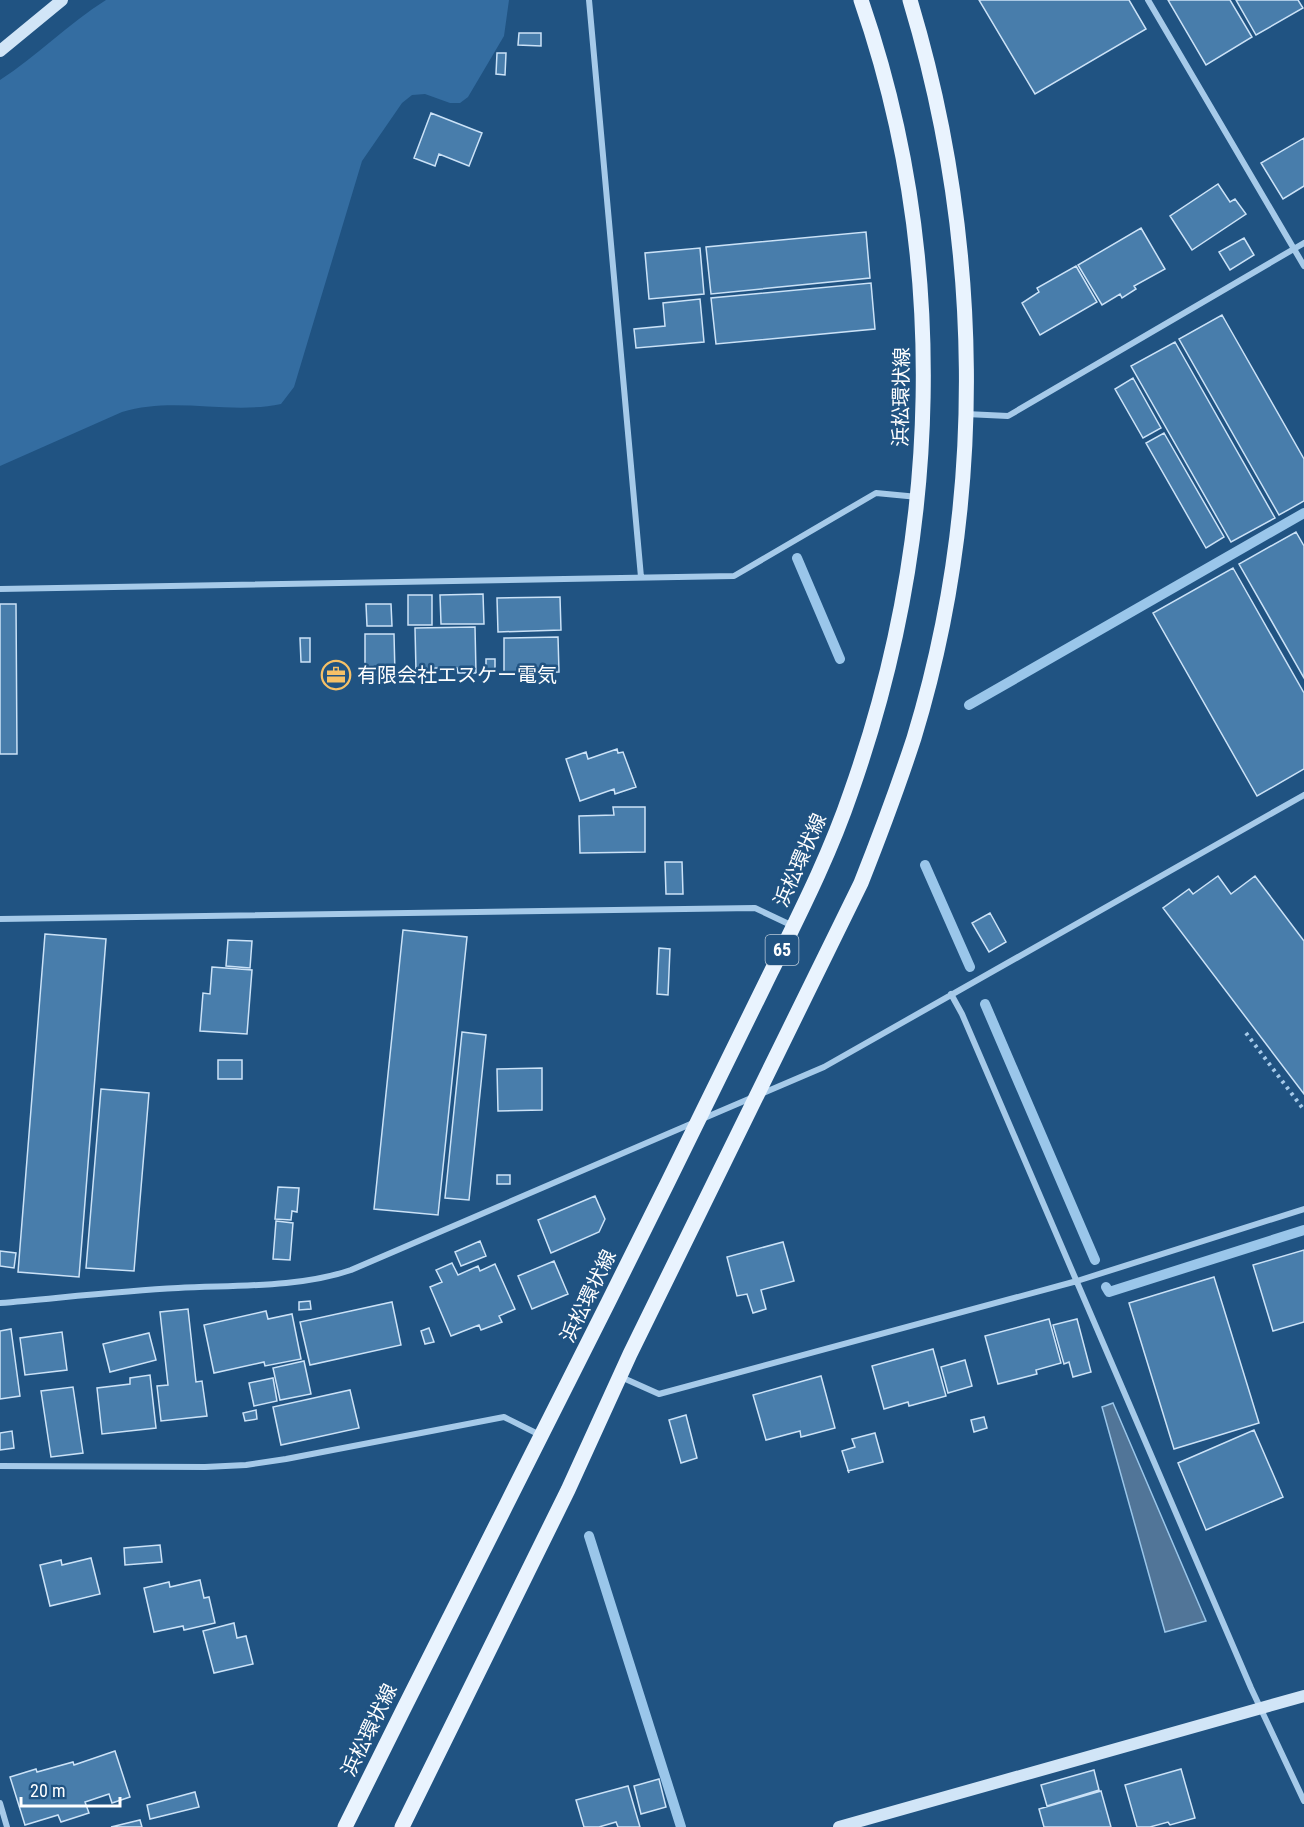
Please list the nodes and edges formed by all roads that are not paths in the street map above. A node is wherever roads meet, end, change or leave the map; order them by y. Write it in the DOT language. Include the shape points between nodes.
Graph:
graph roads {
  1 [pos="62,0"];
  2 [pos="589,0"];
  3 [pos="861,0"];
  4 [pos="910,0"];
  5 [pos="1148,0"];
  6 [pos="0,51"];
  7 [pos="1304,243"];
  8 [pos="1294,249"];
  9 [pos="1304,266"];
  10 [pos="966,414"];
  11 [pos="918,496"];
  12 [pos="642,577"];
  13 [pos="0,589"];
  14 [pos="1304,795"];
  15 [pos="0,919"];
  16 [pos="794,926"];
  17 [pos="951,994"];
  18 [pos="758,1095"];
  19 [pos="698,1121"];
  20 [pos="1304,1209"];
  21 [pos="1077,1281"];
  22 [pos="0,1303"];
  23 [pos="621,1377"];
  24 [pos="542,1436"];
  25 [pos="0,1466"];
  26 [pos="1304,1696"];
  27 [pos="1260,1708"];
  28 [pos="1304,1801"];
  29 [pos="0,1803"];
  30 [pos="7,1827"];
  31 [pos="345,1827"];
  32 [pos="402,1827"];
  33 [pos="839,1827"];
  1 -- 6 [label="street"];
  2 -- 12 [label="street"];
  3 -- 11 [label="main road, 浜松環状線 / 65" via="889,96 916,245 925,354"];
  4 -- 10 [label="main road, 65" via="942,122 955,198 967,353"];
  5 -- 8 [label="street"];
  7 -- 8 [label="street"];
  8 -- 9 [label="street"];
  8 -- 10 [label="street" via="1008,416"];
  10 -- 18 [label="main road, 65" via="960,508 949,586 914,737 861,883"];
  11 -- 12 [label="street" via="876,493 734,576"];
  11 -- 16 [label="main road, 浜松環状線 / 65" via="908,579 873,725 850,796"];
  12 -- 13 [label="street"];
  14 -- 17 [label="street"];
  15 -- 16 [label="street" via="755,908"];
  16 -- 19 [label="main road, 浜松環状線 / 65"];
  17 -- 18 [label="street" via="824,1067"];
  17 -- 21 [label="street"];
  18 -- 19 [label="street"];
  18 -- 23 [label="main road, 65"];
  19 -- 22 [label="street" via="329,1278"];
  19 -- 24 [label="main road, 浜松環状線 / 65"];
  20 -- 21 [label="street"];
  21 -- 23 [label="street" via="658,1394"];
  21 -- 27 [label="street"];
  23 -- 32 [label="main road, 65"];
  24 -- 25 [label="street" via="504,1417 246,1465"];
  24 -- 31 [label="main road, 浜松環状線 / 65"];
  26 -- 27 [label="street"];
  27 -- 28 [label="street"];
  27 -- 33 [label="street"];
  29 -- 30 [label="street"];
}
